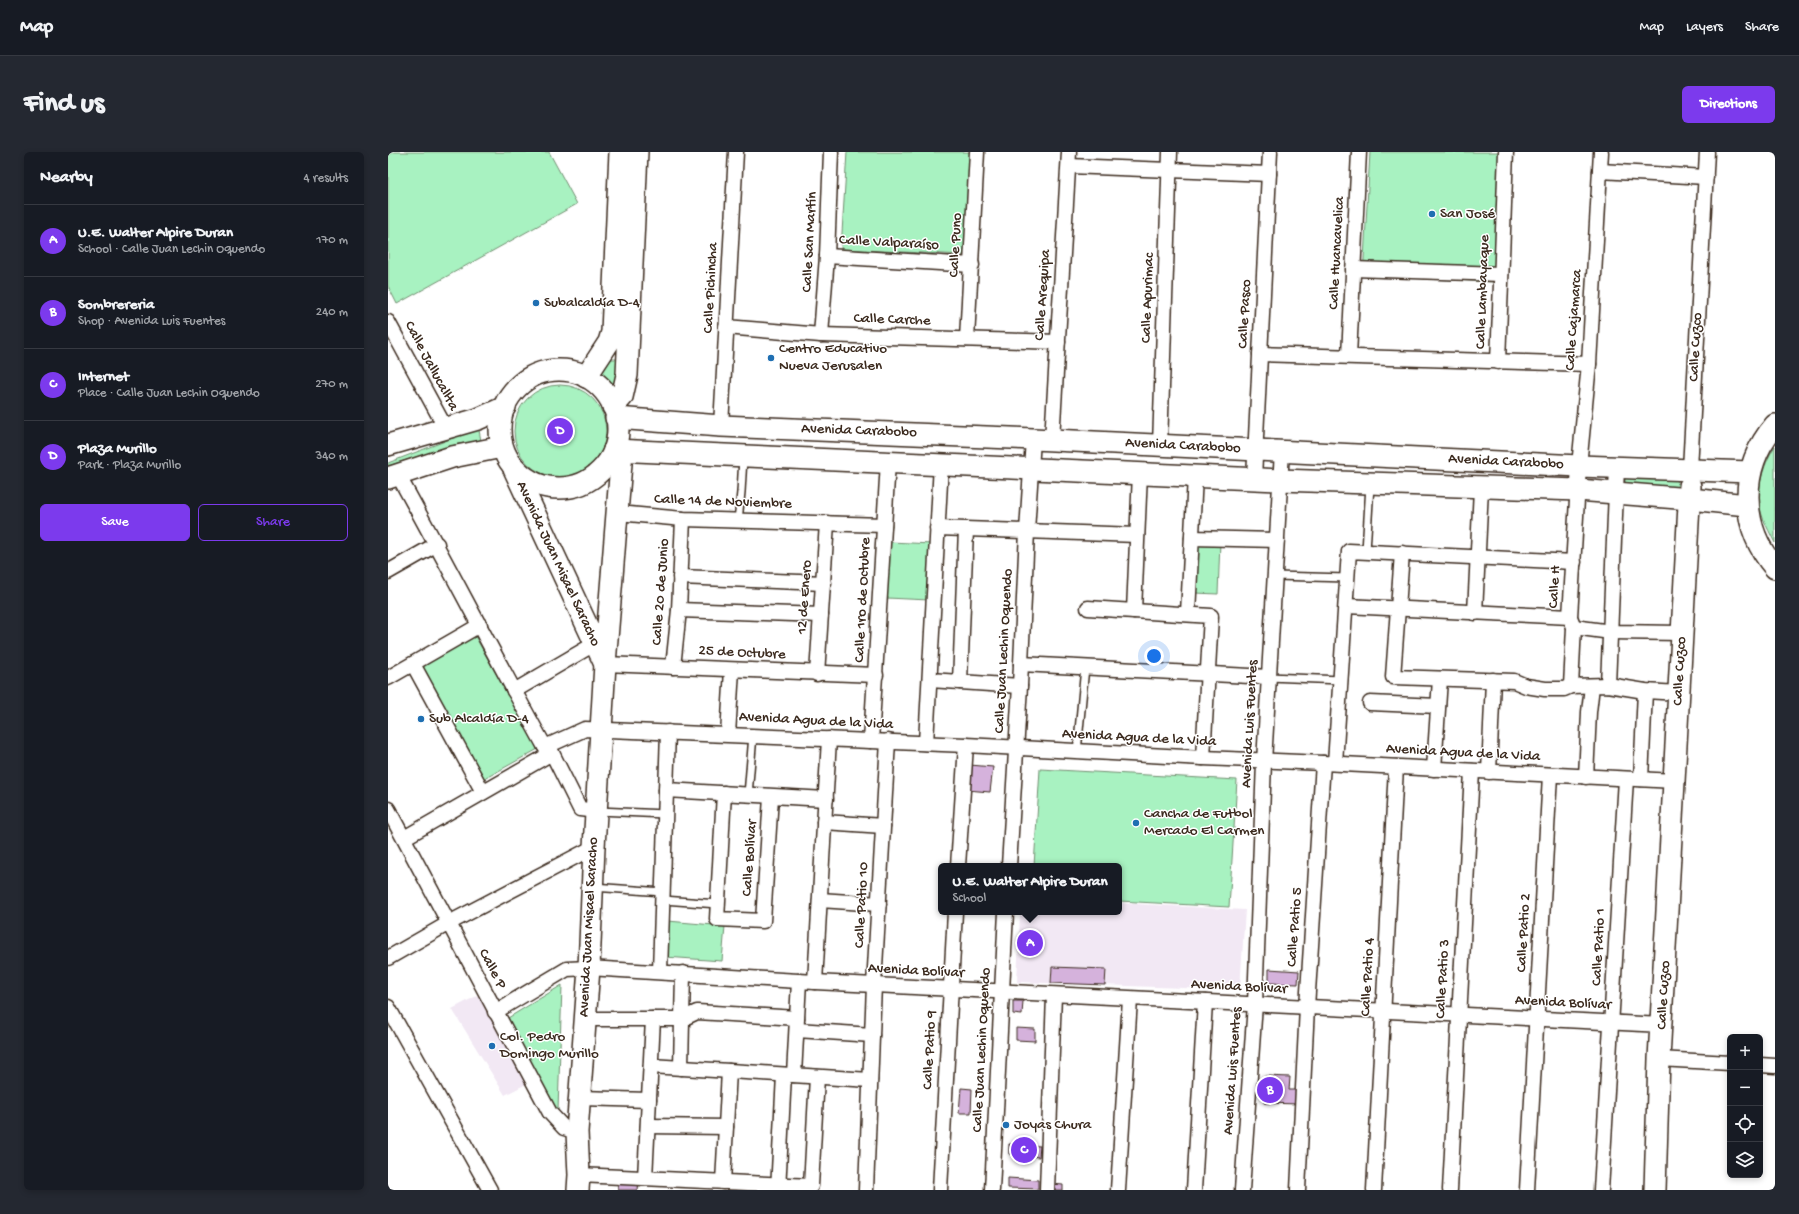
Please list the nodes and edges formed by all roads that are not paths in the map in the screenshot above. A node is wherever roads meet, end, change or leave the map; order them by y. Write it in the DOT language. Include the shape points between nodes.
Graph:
graph roads {
  1 [pos="620,152"];
  2 [pos="637,152"];
  3 [pos="736,152"];
  4 [pos="831,152"];
  5 [pos="977,152"];
  6 [pos="1170,152"];
  7 [pos="1270,152"];
  8 [pos="1359,152"];
  9 [pos="1506,152"];
  10 [pos="1601,152"];
  11 [pos="1707,152"];
  12 [pos="1069,159"];
  13 [pos="1170,171"];
  14 [pos="1600,171"];
  15 [pos="1269,174"];
  16 [pos="1706,177"];
  17 [pos="827,256"];
  18 [pos="972,265"];
  19 [pos="1353,269"];
  20 [pos="1500,274"];
  21 [pos="388,322"];
  22 [pos="726,328"];
  23 [pos="821,334"];
  24 [pos="967,339"];
  25 [pos="1058,342"];
  26 [pos="1260,354"];
  27 [pos="1349,356"];
  28 [pos="1498,362"];
  29 [pos="1589,364"];
  30 [pos="586,377"];
  31 [pos="505,407"];
  32 [pos="615,412"];
  33 [pos="1775,425"];
  34 [pos="721,426"];
  35 [pos="445,427"];
  36 [pos="1043,439"];
  37 [pos="388,445"];
  38 [pos="1160,445"];
  39 [pos="618,450"];
  40 [pos="1255,450"];
  41 [pos="1282,451"];
  42 [pos="507,455"];
  43 [pos="743,456"];
  44 [pos="888,462"];
  45 [pos="941,464"];
  46 [pos="1579,466"];
  47 [pos="1617,467"];
  48 [pos="1031,468"];
  49 [pos="1690,469"];
  50 [pos="1750,472"];
  51 [pos="1140,473"];
  52 [pos="393,476"];
  53 [pos="1195,476"];
  54 [pos="1254,478"];
  55 [pos="1280,480"];
  56 [pos="1370,483"];
  57 [pos="1481,488"];
  58 [pos="1578,490"];
  59 [pos="1616,494"];
  60 [pos="1690,499"];
  61 [pos="1747,505"];
  62 [pos="618,513"];
  63 [pos="683,519"];
  64 [pos="738,521"];
  65 [pos="827,522"];
  66 [pos="884,525"];
  67 [pos="937,528"];
  68 [pos="966,529"];
  69 [pos="1027,531"];
  70 [pos="1137,535"];
  71 [pos="1192,538"];
  72 [pos="1277,540"];
  73 [pos="437,544"];
  74 [pos="1366,552"];
  75 [pos="1402,553"];
  76 [pos="1478,557"];
  77 [pos="1574,562"];
  78 [pos="1775,568"];
  79 [pos="388,572"];
  80 [pos="680,576"];
  81 [pos="1275,576"];
  82 [pos="1348,578"];
  83 [pos="824,583"];
  84 [pos="1346,606"];
  85 [pos="1088,608"];
  86 [pos="679,610"];
  87 [pos="1398,610"];
  88 [pos="1134,611"];
  89 [pos="1188,613"];
  90 [pos="1475,613"];
  91 [pos="821,615"];
  92 [pos="1572,622"];
  93 [pos="480,625"];
  94 [pos="1611,632"];
  95 [pos="1681,633"];
  96 [pos="596,643"];
  97 [pos="413,664"];
  98 [pos="606,664"];
  99 [pos="1021,664"];
  100 [pos="673,667"];
  101 [pos="1085,667"];
  102 [pos="732,670"];
  103 [pos="1208,673"];
  104 [pos="817,674"];
  105 [pos="876,675"];
  106 [pos="1269,676"];
  107 [pos="388,678"];
  108 [pos="1440,679"];
  109 [pos="930,680"];
  110 [pos="1341,680"];
  111 [pos="1493,680"];
  112 [pos="960,682"];
  113 [pos="1608,685"];
  114 [pos="1020,686"];
  115 [pos="1571,686"];
  116 [pos="1592,686"];
  117 [pos="514,691"];
  118 [pos="1645,691"];
  119 [pos="1679,693"];
  120 [pos="1370,704"];
  121 [pos="1438,706"];
  122 [pos="602,730"];
  123 [pos="668,732"];
  124 [pos="728,734"];
  125 [pos="753,735"];
  126 [pos="829,739"];
  127 [pos="871,741"];
  128 [pos="888,741"];
  129 [pos="926,743"];
  130 [pos="966,745"];
  131 [pos="1016,749"];
  132 [pos="548,750"];
  133 [pos="1077,752"];
  134 [pos="1203,758"];
  135 [pos="1264,762"];
  136 [pos="1329,763"];
  137 [pos="1396,767"];
  138 [pos="1434,769"];
  139 [pos="1472,770"];
  140 [pos="1490,772"];
  141 [pos="1550,775"];
  142 [pos="1586,777"];
  143 [pos="1626,779"];
  144 [pos="1641,779"];
  145 [pos="1675,781"];
  146 [pos="666,790"];
  147 [pos="482,792"];
  148 [pos="724,793"];
  149 [pos="748,795"];
  150 [pos="771,797"];
  151 [pos="826,799"];
  152 [pos="388,809"];
  153 [pos="597,811"];
  154 [pos="666,814"];
  155 [pos="824,822"];
  156 [pos="883,826"];
  157 [pos="404,838"];
  158 [pos="594,847"];
  159 [pos="958,863"];
  160 [pos="1009,863"];
  161 [pos="592,887"];
  162 [pos="663,896"];
  163 [pos="820,900"];
  164 [pos="718,904"];
  165 [pos="879,904"];
  166 [pos="955,915"];
  167 [pos="1006,915"];
  168 [pos="449,923"];
  169 [pos="388,958"];
  170 [pos="589,968"];
  171 [pos="660,971"];
  172 [pos="683,973"];
  173 [pos="799,982"];
  174 [pos="814,982"];
  175 [pos="874,986"];
  176 [pos="950,989"];
  177 [pos="1002,992"];
  178 [pos="1054,995"];
  179 [pos="1130,999"];
  180 [pos="1206,1002"];
  181 [pos="1255,1004"];
  182 [pos="388,1007"];
  183 [pos="1307,1007"];
  184 [pos="1383,1011"];
  185 [pos="495,1012"];
  186 [pos="1458,1015"];
  187 [pos="584,1019"];
  188 [pos="653,1019"];
  189 [pos="682,1019"];
  190 [pos="1536,1019"];
  191 [pos="1611,1022"];
  192 [pos="797,1024"];
  193 [pos="1662,1025"];
  194 [pos="872,1035"];
  195 [pos="1659,1059"];
  196 [pos="1727,1063"];
  197 [pos="1763,1065"];
  198 [pos="651,1066"];
  199 [pos="1775,1066"];
  200 [pos="681,1068"];
  201 [pos="729,1071"];
  202 [pos="789,1075"];
  203 [pos="817,1077"];
  204 [pos="870,1080"];
  205 [pos="580,1098"];
  206 [pos="649,1100"];
  207 [pos="648,1126"];
  208 [pos="726,1127"];
  209 [pos="577,1132"];
  210 [pos="645,1178"];
  211 [pos="578,1182"];
  212 [pos="724,1182"];
  213 [pos="778,1187"];
  214 [pos="490,1190"];
  215 [pos="866,1190"];
  216 [pos="940,1190"];
  217 [pos="992,1190"];
  218 [pos="1047,1190"];
  219 [pos="1118,1190"];
  220 [pos="1194,1190"];
  221 [pos="1242,1190"];
  222 [pos="1298,1190"];
  223 [pos="1374,1190"];
  224 [pos="1450,1190"];
  225 [pos="1527,1190"];
  226 [pos="1601,1190"];
  227 [pos="1655,1190"];
  1 -- 30 [label="street" via="612,332 609,342"];
  2 -- 32 [label="street" via="627,375 622,397"];
  3 -- 22 [label="street, Calle Pichincha"];
  4 -- 17 [label="street, Calle San Martín"];
  5 -- 18 [label="street, Calle Puno"];
  6 -- 13 [label="street, Calle Apurimac"];
  7 -- 15 [label="street, Calle Pasco"];
  8 -- 19 [label="street, Calle Huancavelica"];
  9 -- 20 [label="street, Calle Lambayaque"];
  10 -- 14 [label="street, Calle Cajamarca"];
  11 -- 16 [label="street, Calle Cuzco"];
  12 -- 13 [label="street"];
  12 -- 25 [label="street, Calle Arequipa"];
  13 -- 15 [label="street"];
  13 -- 38 [label="street, Calle Apurimac"];
  14 -- 16 [label="street"];
  14 -- 29 [label="street, Calle Cajamarca"];
  15 -- 26 [label="street, Calle Pasco"];
  16 -- 49 [label="street, Calle Cuzco"];
  17 -- 18 [label="street, Calle Valparaíso"];
  17 -- 23 [label="street, Calle San Martín"];
  18 -- 24 [label="street, Calle Puno"];
  19 -- 20 [label="street"];
  19 -- 27 [label="street, Calle Huancavelica"];
  20 -- 28 [label="street, Calle Lambayaque"];
  21 -- 35 [label="street, Calle Jallucallta"];
  22 -- 23 [label="street, Calle Carche"];
  22 -- 34 [label="street, Calle Pichincha"];
  23 -- 24 [label="street, Calle Carche"];
  24 -- 25 [label="street, Calle Carche"];
  25 -- 36 [label="street, Calle Arequipa"];
  26 -- 27 [label="street"];
  26 -- 40 [label="street, Calle Pasco"];
  27 -- 28 [label="street"];
  28 -- 29 [label="street"];
  29 -- 46 [label="street, Calle Cajamarca"];
  30 -- 31 [label="street" via="561,370 536,375 519,386"];
  30 -- 32 [label="street" via="602,390"];
  31 -- 35 [label="street" via="478,419"];
  31 -- 42 [label="street" via="500,426"];
  32 -- 34 [label="street, Avenida Carabobo"];
  32 -- 39 [label="street"];
  33 -- 50 [label="street" via="1757,452"];
  34 -- 36 [label="street, Avenida Carabobo"];
  35 -- 37 [label="street"];
  36 -- 38 [label="street, Avenida Carabobo"];
  36 -- 48 [label="street, Calle Juan Lechin Oquendo"];
  38 -- 40 [label="street, Avenida Carabobo"];
  39 -- 42 [label="street" via="595,475 579,485 566,488 535,484 519,473"];
  39 -- 43 [label="street, Avenida Carabobo"];
  39 -- 62 [label="street, Avenida Juan Misael Saracho"];
  40 -- 41 [label="street, Avenida Carabobo"];
  40 -- 54 [label="street, Calle Pasco"];
  41 -- 46 [label="street, Avenida Carabobo"];
  41 -- 55 [label="street, Avenida Luis Fuentes"];
  42 -- 52 [label="street" via="452,457"];
  42 -- 96 [label="street, Avenida Juan Misael Saracho"];
  43 -- 44 [label="street, Avenida Carabobo"];
  43 -- 64 [label="lane"];
  44 -- 45 [label="street, Avenida Carabobo"];
  44 -- 66 [label="street, Calle 1ro de Octubre"];
  45 -- 48 [label="street, Avenida Carabobo"];
  45 -- 67 [label="street"];
  46 -- 47 [label="street, Avenida Carabobo"];
  46 -- 58 [label="street, Calle Cajamarca"];
  47 -- 49 [label="street, Avenida Carabobo"];
  47 -- 59 [label="street"];
  48 -- 51 [label="street, Avenida Carabobo"];
  48 -- 69 [label="street, Calle Juan Lechin Oquendo"];
  49 -- 50 [label="street, Avenida Carabobo"];
  49 -- 60 [label="street, Calle Cuzco"];
  50 -- 61 [label="street"];
  51 -- 53 [label="street, Avenida Carabobo"];
  51 -- 70 [label="street"];
  52 -- 73 [label="street"];
  53 -- 54 [label="street, Avenida Carabobo"];
  53 -- 71 [label="street"];
  54 -- 55 [label="street, Avenida Carabobo"];
  55 -- 56 [label="street, Avenida Carabobo"];
  55 -- 72 [label="street, Avenida Luis Fuentes"];
  56 -- 57 [label="street, Avenida Carabobo"];
  56 -- 74 [label="lane"];
  57 -- 58 [label="street, Avenida Carabobo"];
  57 -- 76 [label="street"];
  58 -- 59 [label="street, Avenida Carabobo"];
  58 -- 77 [label="street, Calle H"];
  59 -- 60 [label="street, Avenida Carabobo"];
  59 -- 94 [label="street"];
  60 -- 61 [label="street, Avenida Carabobo"];
  60 -- 95 [label="street, Calle Cuzco"];
  61 -- 78 [label="street" via="1754,534"];
  62 -- 63 [label="street, Calle 14 de Noviembre"];
  62 -- 98 [label="street, Avenida Juan Misael Saracho"];
  63 -- 64 [label="street, Calle 14 de Noviembre"];
  63 -- 80 [label="street, Calle 20 de Junio"];
  64 -- 65 [label="street, Calle 14 de Noviembre"];
  65 -- 66 [label="street, Calle 14 de Noviembre"];
  65 -- 83 [label="street, 12 de Enero"];
  66 -- 105 [label="street, Calle 1ro de Octubre"];
  67 -- 68 [label="street"];
  67 -- 109 [label="street"];
  68 -- 69 [label="street"];
  68 -- 112 [label="street"];
  69 -- 70 [label="street"];
  69 -- 99 [label="street, Calle Juan Lechin Oquendo"];
  70 -- 88 [label="street"];
  71 -- 72 [label="street"];
  71 -- 89 [label="street"];
  72 -- 81 [label="street, Avenida Luis Fuentes"];
  73 -- 79 [label="street"];
  73 -- 93 [label="street"];
  74 -- 75 [label="street"];
  74 -- 82 [label="street, Calle Patio 5" via="1349,551"];
  75 -- 76 [label="street"];
  75 -- 87 [label="street"];
  76 -- 77 [label="street"];
  76 -- 90 [label="street"];
  77 -- 92 [label="street, Calle H"];
  80 -- 83 [label="street"];
  80 -- 86 [label="street, Calle 20 de Junio"];
  81 -- 82 [label="lane"];
  81 -- 106 [label="street, Avenida Luis Fuentes"];
  82 -- 84 [label="street, Calle Patio 5"];
  83 -- 91 [label="street, 12 de Enero"];
  84 -- 87 [label="street"];
  84 -- 110 [label="street, Calle Patio 5"];
  85 -- 88 [label="street"];
  86 -- 91 [label="street"];
  86 -- 100 [label="street, Calle 20 de Junio"];
  87 -- 90 [label="street"];
  87 -- 108 [label="street" via="1393,677"];
  88 -- 89 [label="street"];
  89 -- 103 [label="street" via="1211,616"];
  90 -- 92 [label="street"];
  91 -- 104 [label="street, 12 de Enero"];
  92 -- 94 [label="street"];
  92 -- 115 [label="street, Calle H"];
  93 -- 97 [label="street"];
  93 -- 117 [label="street"];
  94 -- 95 [label="street"];
  94 -- 113 [label="street"];
  95 -- 119 [label="street, Calle Cuzco"];
  96 -- 98 [label="street, Avenida Juan Misael Saracho"];
  96 -- 117 [label="street"];
  97 -- 107 [label="street"];
  97 -- 147 [label="street"];
  98 -- 100 [label="street, 25 de Octubre"];
  98 -- 122 [label="street, Avenida Juan Misael Saracho"];
  99 -- 101 [label="street"];
  99 -- 114 [label="street, Calle Juan Lechin Oquendo"];
  100 -- 102 [label="street, 25 de Octubre"];
  101 -- 103 [label="street"];
  101 -- 133 [label="lane"];
  102 -- 104 [label="street, 25 de Octubre"];
  102 -- 124 [label="street"];
  103 -- 106 [label="street"];
  103 -- 134 [label="street"];
  104 -- 105 [label="street, 25 de Octubre"];
  105 -- 127 [label="street, Calle 1ro de Octubre"];
  106 -- 110 [label="lane"];
  106 -- 135 [label="street, Avenida Luis Fuentes"];
  108 -- 111 [label="street"];
  108 -- 121 [label="street"];
  109 -- 112 [label="street"];
  109 -- 129 [label="street"];
  110 -- 136 [label="street, Calle Patio 5"];
  111 -- 115 [label="street" via="1514,681 1546,689 1564,689"];
  111 -- 140 [label="street"];
  112 -- 114 [label="street"];
  113 -- 116 [label="street"];
  113 -- 118 [label="street"];
  114 -- 131 [label="street, Calle Juan Lechin Oquendo"];
  115 -- 116 [label="street"];
  116 -- 142 [label="street"];
  117 -- 132 [label="street"];
  118 -- 119 [label="street"];
  118 -- 144 [label="street"];
  119 -- 145 [label="street, Calle Cuzco"];
  120 -- 121 [label="street"];
  121 -- 138 [label="street"];
  122 -- 123 [label="street, Avenida Agua de la Vida"];
  122 -- 132 [label="street, Avenida Agua de la Vida" via="585,729"];
  122 -- 153 [label="street, Avenida Juan Misael Saracho"];
  123 -- 124 [label="street, Avenida Agua de la Vida"];
  123 -- 146 [label="street"];
  124 -- 125 [label="street, Avenida Agua de la Vida"];
  125 -- 126 [label="street, Avenida Agua de la Vida"];
  125 -- 149 [label="lane"];
  126 -- 127 [label="street, Avenida Agua de la Vida"];
  126 -- 151 [label="street"];
  127 -- 128 [label="street, Avenida Agua de la Vida"];
  128 -- 129 [label="street, Avenida Agua de la Vida"];
  128 -- 156 [label="street, Calle Patio 10"];
  129 -- 130 [label="street, Avenida Agua de la Vida"];
  130 -- 131 [label="street, Avenida Agua de la Vida"];
  130 -- 159 [label="street"];
  131 -- 133 [label="street, Avenida Agua de la Vida"];
  131 -- 160 [label="street, Calle Juan Lechin Oquendo"];
  132 -- 147 [label="street, Avenida Agua de la Vida"];
  132 -- 153 [label="street" via="580,809"];
  133 -- 134 [label="street, Avenida Agua de la Vida"];
  134 -- 135 [label="street, Avenida Agua de la Vida"];
  135 -- 136 [label="street, Avenida Agua de la Vida"];
  135 -- 181 [label="street, Avenida Luis Fuentes"];
  136 -- 137 [label="street, Avenida Agua de la Vida"];
  136 -- 183 [label="street, Calle Patio 5"];
  137 -- 138 [label="street, Avenida Agua de la Vida"];
  137 -- 184 [label="street, Calle Patio 4"];
  138 -- 139 [label="street, Avenida Agua de la Vida"];
  139 -- 140 [label="street, Avenida Agua de la Vida"];
  139 -- 186 [label="street, Calle Patio 3"];
  140 -- 141 [label="street, Avenida Agua de la Vida"];
  141 -- 142 [label="street, Avenida Agua de la Vida"];
  141 -- 190 [label="street, Calle Patio 2"];
  142 -- 143 [label="street, Avenida Agua de la Vida"];
  143 -- 144 [label="street, Avenida Agua de la Vida"];
  143 -- 191 [label="street, Calle Patio 1"];
  144 -- 145 [label="street, Avenida Agua de la Vida"];
  145 -- 193 [label="street, Calle Cuzco"];
  146 -- 148 [label="street"];
  146 -- 154 [label="street"];
  147 -- 157 [label="street, Avenida Agua de la Vida"];
  148 -- 149 [label="street"];
  148 -- 164 [label="street"];
  149 -- 150 [label="street"];
  150 -- 151 [label="street"];
  150 -- 164 [label="street, Calle Bolívar" via="763,921 716,919"];
  151 -- 155 [label="street"];
  152 -- 157 [label="street, Calle P"];
  153 -- 154 [label="lane"];
  153 -- 158 [label="street, Avenida Juan Misael Saracho"];
  154 -- 162 [label="street"];
  155 -- 156 [label="street"];
  155 -- 163 [label="street"];
  156 -- 165 [label="street, Calle Patio 10"];
  157 -- 168 [label="street, Calle P"];
  158 -- 161 [label="street, Avenida Juan Misael Saracho"];
  158 -- 168 [label="street"];
  161 -- 162 [label="lane"];
  161 -- 170 [label="street, Avenida Juan Misael Saracho"];
  162 -- 164 [label="lane"];
  162 -- 171 [label="street"];
  163 -- 165 [label="street"];
  163 -- 174 [label="street"];
  165 -- 175 [label="street, Calle Patio 10"];
  166 -- 176 [label="street, Calle Patio 9"];
  167 -- 177 [label="street, Calle Juan Lechin Oquendo"];
  168 -- 169 [label="street"];
  168 -- 185 [label="street, Calle P"];
  170 -- 171 [label="street"];
  170 -- 185 [label="street" via="567,969"];
  170 -- 187 [label="street, Avenida Juan Misael Saracho"];
  171 -- 172 [label="street"];
  172 -- 173 [label="street"];
  172 -- 189 [label="street"];
  173 -- 174 [label="street"];
  173 -- 192 [label="street"];
  174 -- 175 [label="street, Avenida Bolívar"];
  175 -- 176 [label="street, Avenida Bolívar"];
  175 -- 194 [label="street, Calle Patio 10"];
  176 -- 177 [label="street, Avenida Bolívar"];
  176 -- 216 [label="street, Calle Patio 9"];
  177 -- 178 [label="street, Avenida Bolívar"];
  177 -- 217 [label="street, Calle Juan Lechin Oquendo"];
  178 -- 179 [label="street, Avenida Bolívar"];
  178 -- 218 [label="street"];
  179 -- 180 [label="street, Avenida Bolívar"];
  179 -- 219 [label="street"];
  180 -- 181 [label="street, Avenida Bolívar"];
  180 -- 220 [label="street"];
  181 -- 183 [label="street, Avenida Bolívar"];
  181 -- 221 [label="street, Avenida Luis Fuentes"];
  182 -- 214 [label="street"];
  183 -- 184 [label="street, Avenida Bolívar"];
  183 -- 222 [label="street, Calle Patio 5"];
  184 -- 186 [label="street, Avenida Bolívar"];
  184 -- 223 [label="street, Calle Patio 4"];
  185 -- 209 [label="street, Calle P" via="550,1113 564,1128"];
  186 -- 190 [label="street, Avenida Bolívar"];
  186 -- 224 [label="street, Calle Patio 3"];
  187 -- 188 [label="street"];
  187 -- 205 [label="street, Avenida Juan Misael Saracho"];
  188 -- 189 [label="street"];
  188 -- 198 [label="street"];
  189 -- 192 [label="street" via="697,1012"];
  189 -- 200 [label="street"];
  190 -- 191 [label="street, Avenida Bolívar"];
  190 -- 225 [label="street, Calle Patio 2"];
  191 -- 193 [label="street, Avenida Bolívar"];
  191 -- 226 [label="street, Calle Patio 1"];
  192 -- 194 [label="street"];
  192 -- 202 [label="street"];
  193 -- 195 [label="street, Calle Cuzco"];
  194 -- 204 [label="street, Calle Patio 10"];
  195 -- 196 [label="street"];
  195 -- 227 [label="street, Calle Cuzco"];
  197 -- 199 [label="street"];
  198 -- 200 [label="street"];
  198 -- 206 [label="street"];
  200 -- 201 [label="street"];
  201 -- 202 [label="street"];
  201 -- 208 [label="street"];
  202 -- 203 [label="street"];
  202 -- 213 [label="street"];
  203 -- 204 [label="street"];
  203 -- 213 [label="street" via="811,1186"];
  204 -- 215 [label="street, Calle Patio 10"];
  205 -- 206 [label="street"];
  205 -- 209 [label="street, Avenida Juan Misael Saracho"];
  206 -- 207 [label="street"];
  207 -- 208 [label="street"];
  207 -- 210 [label="street"];
  208 -- 212 [label="street"];
  209 -- 211 [label="street, Avenida Juan Misael Saracho"];
  210 -- 211 [label="street"];
  210 -- 212 [label="street"];
  212 -- 213 [label="street"];
}
